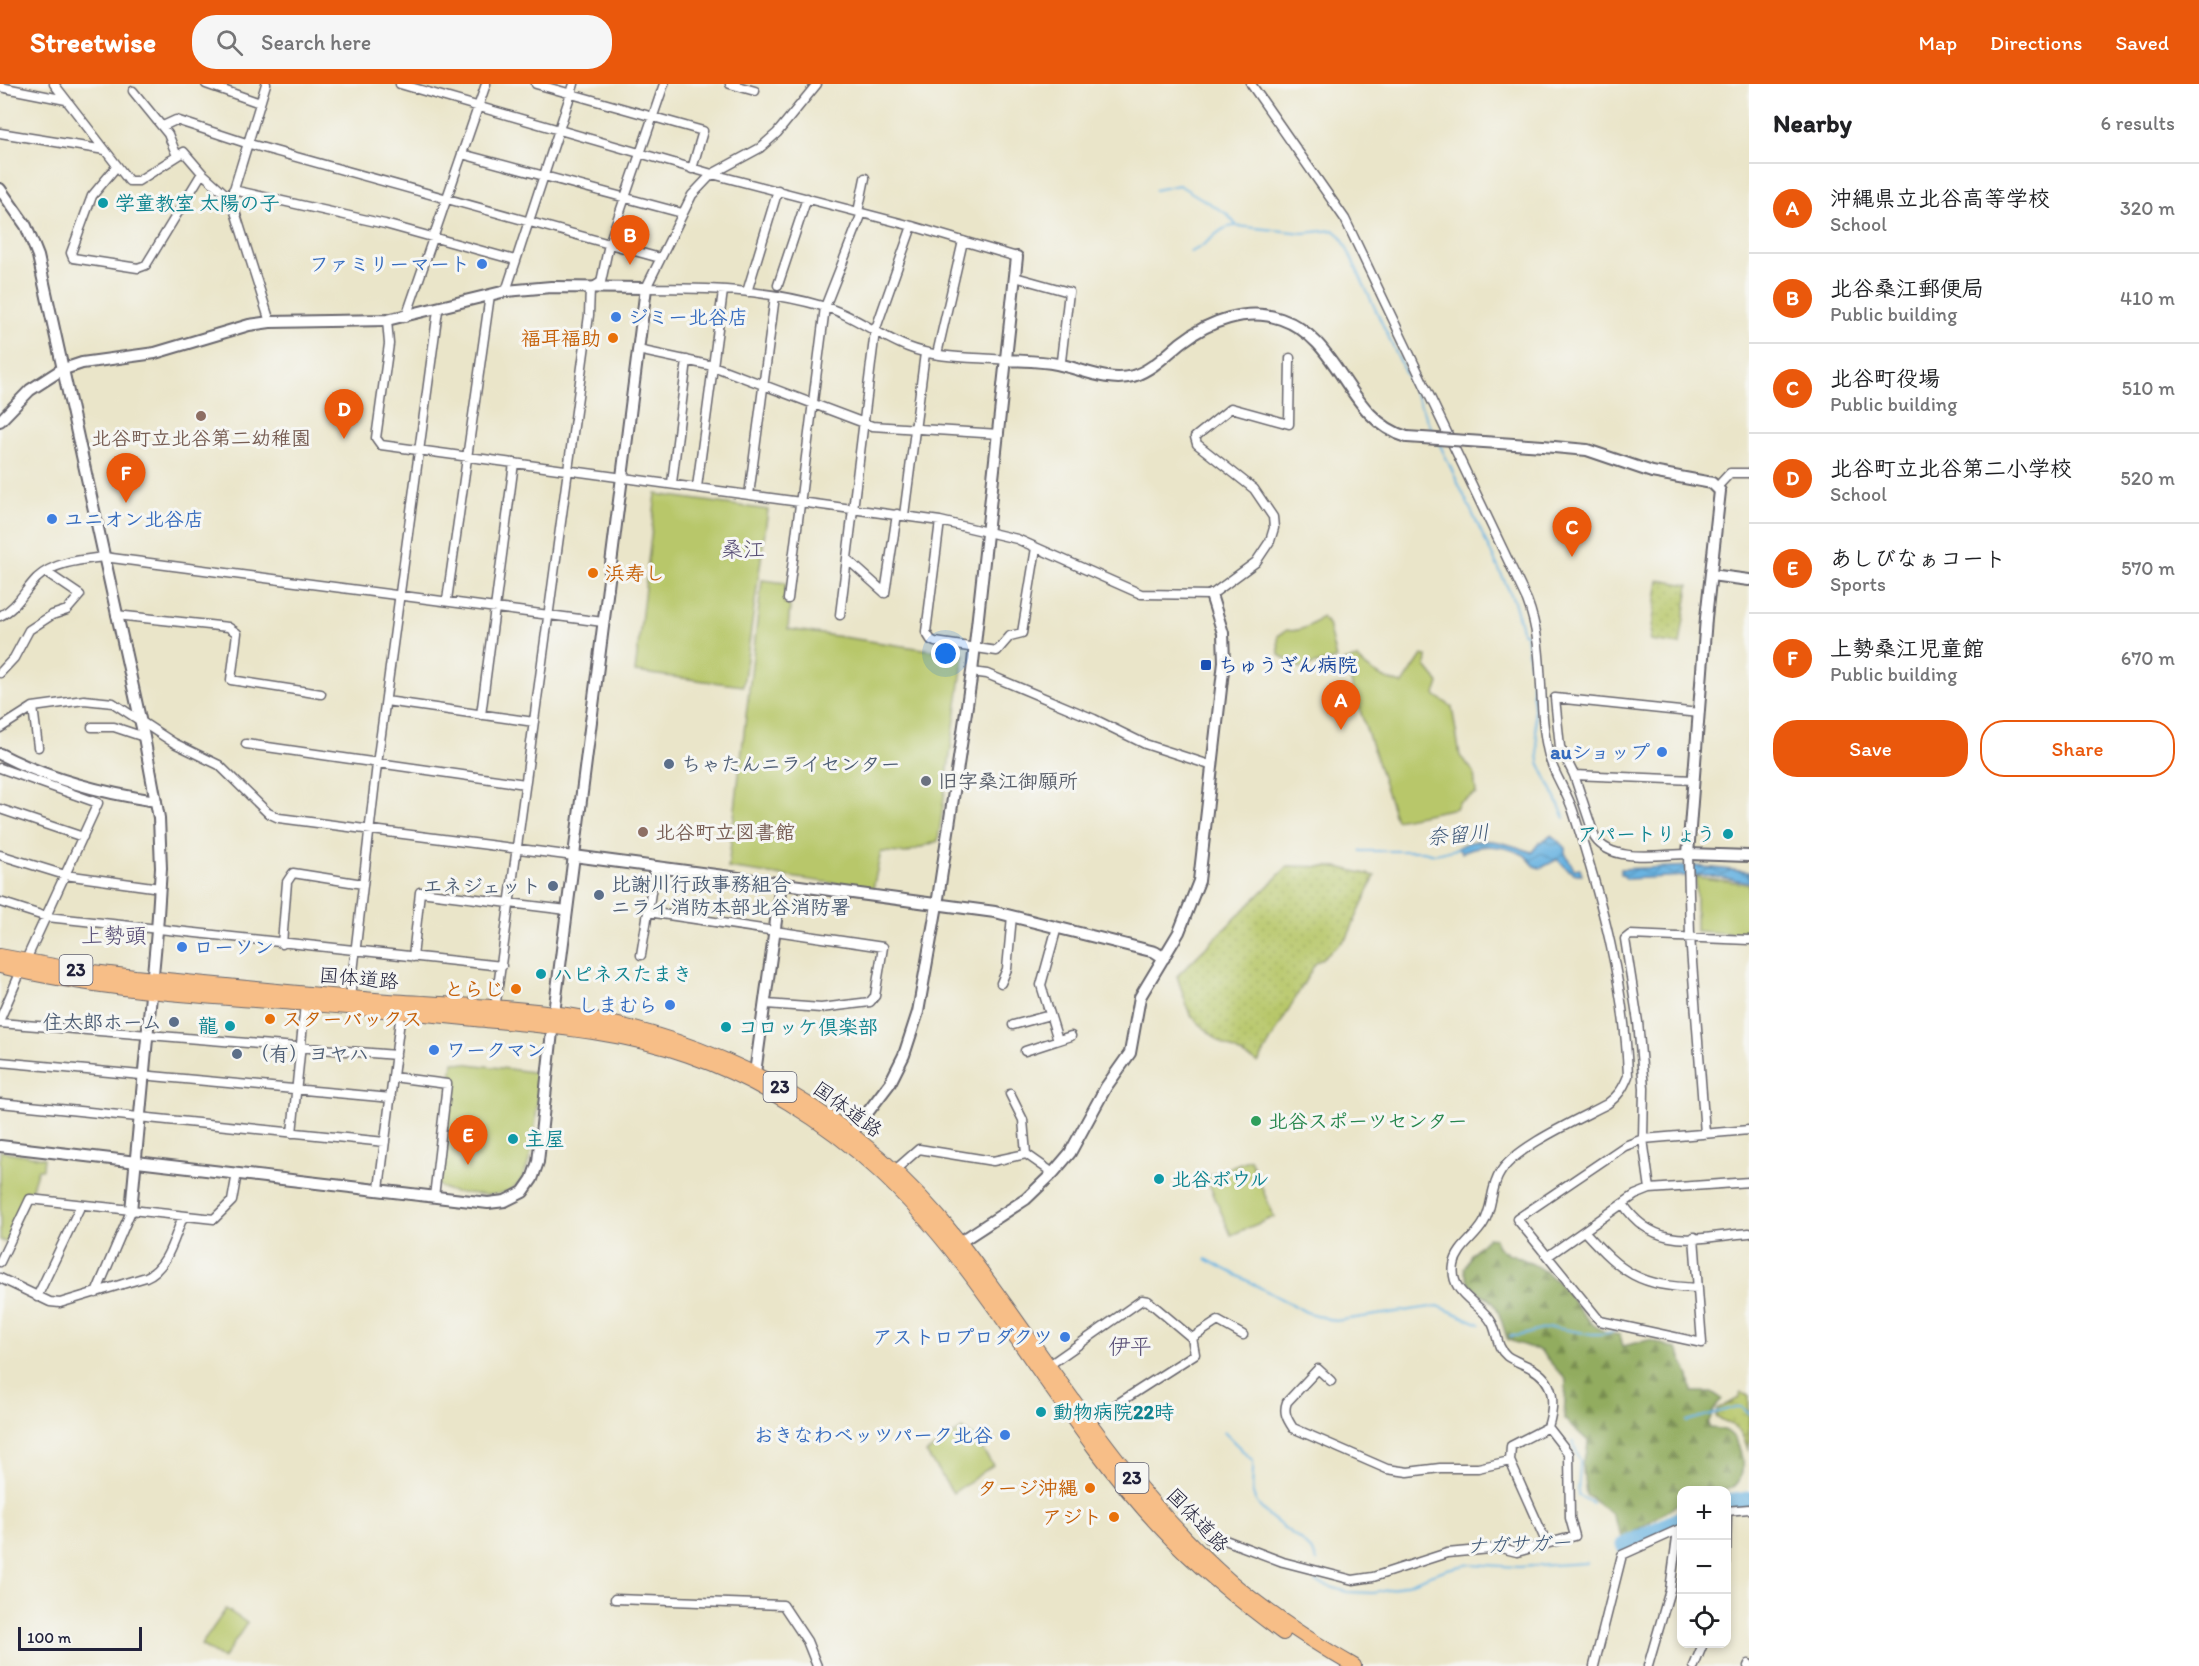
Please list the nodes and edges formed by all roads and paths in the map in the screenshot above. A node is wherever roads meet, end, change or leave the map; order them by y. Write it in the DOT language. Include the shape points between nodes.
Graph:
graph roads {
  1 [pos="54,84"];
  2 [pos="206,84"];
  3 [pos="266,84"];
  4 [pos="400,84"];
  5 [pos="486,84"];
  6 [pos="536,84"];
  7 [pos="574,84"];
  8 [pos="664,84"];
  9 [pos="730,84"];
  10 [pos="817,84"];
  11 [pos="1251,84"];
  12 [pos="0,87"];
  13 [pos="133,91"];
  14 [pos="755,91"];
  15 [pos="571,93"];
  16 [pos="66,100"];
  17 [pos="260,103"];
  18 [pos="478,107"];
  19 [pos="654,117"];
  20 [pos="163,126"];
  21 [pos="558,130"];
  22 [pos="0,133"];
  23 [pos="246,143"];
  24 [pos="105,150"];
  25 [pos="462,154"];
  26 [pos="641,154"];
  27 [pos="177,156"];
  28 [pos="117,166"];
  29 [pos="692,169"];
  30 [pos="202,173"];
  31 [pos="543,174"];
  32 [pos="712,174"];
  33 [pos="865,178"];
  34 [pos="0,189"];
  35 [pos="778,190"];
  36 [pos="232,194"];
  37 [pos="807,198"];
  38 [pos="447,199"];
  39 [pos="625,199"];
  40 [pos="682,213"];
  41 [pos="860,213"];
  42 [pos="527,221"];
  43 [pos="912,226"];
  44 [pos="434,237"];
  45 [pos="963,241"];
  46 [pos="609,244"];
  47 [pos="1017,257"];
  48 [pos="660,258"];
  49 [pos="515,260"];
  50 [pos="1015,277"];
  51 [pos="778,285"];
  52 [pos="646,288"];
  53 [pos="590,289"];
  54 [pos="506,291"];
  55 [pos="723,291"];
  56 [pos="747,292"];
  57 [pos="490,295"];
  58 [pos="776,296"];
  59 [pos="825,307"];
  60 [pos="438,310"];
  61 [pos="406,317"];
  62 [pos="387,320"];
  63 [pos="270,322"];
  64 [pos="875,331"];
  65 [pos="638,350"];
  66 [pos="925,352"];
  67 [pos="937,354"];
  68 [pos="1290,358"];
  69 [pos="687,360"];
  70 [pos="1007,360"];
  71 [pos="1062,361"];
  72 [pos="713,366"];
  73 [pos="61,370"];
  74 [pos="764,384"];
  75 [pos="813,405"];
  76 [pos="0,421"];
  77 [pos="863,423"];
  78 [pos="915,429"];
  79 [pos="999,434"];
  80 [pos="419,451"];
  81 [pos="467,457"];
  82 [pos="514,463"];
  83 [pos="566,470"];
  84 [pos="1749,473"];
  85 [pos="622,478"];
  86 [pos="672,483"];
  87 [pos="1718,486"];
  88 [pos="697,487"];
  89 [pos="749,495"];
  90 [pos="801,502"];
  91 [pos="853,508"];
  92 [pos="901,515"];
  93 [pos="940,520"];
  94 [pos="989,533"];
  95 [pos="1036,548"];
  96 [pos="104,556"];
  97 [pos="847,559"];
  98 [pos="46,572"];
  99 [pos="1711,575"];
  100 [pos="1749,579"];
  101 [pos="400,594"];
  102 [pos="1211,595"];
  103 [pos="788,599"];
  104 [pos="447,600"];
  105 [pos="495,606"];
  106 [pos="547,614"];
  107 [pos="117,615"];
  108 [pos="840,615"];
  109 [pos="0,616"];
  110 [pos="603,622"];
  111 [pos="974,649"];
  112 [pos="972,672"];
  113 [pos="0,673"];
  114 [pos="321,694"];
  115 [pos="386,701"];
  116 [pos="33,707"];
  117 [pos="1699,713"];
  118 [pos="480,715"];
  119 [pos="140,721"];
  120 [pos="534,722"];
  121 [pos="92,727"];
  122 [pos="0,728"];
  123 [pos="144,737"];
  124 [pos="246,744"];
  125 [pos="38,747"];
  126 [pos="0,754"];
  127 [pos="377,764"];
  128 [pos="1213,766"];
  129 [pos="0,768"];
  130 [pos="1574,775"];
  131 [pos="1694,780"];
  132 [pos="525,784"];
  133 [pos="156,801"];
  134 [pos="0,809"];
  135 [pos="369,829"];
  136 [pos="83,837"];
  137 [pos="516,848"];
  138 [pos="0,855"];
  139 [pos="574,856"];
  140 [pos="1749,856"];
  141 [pos="1688,859"];
  142 [pos="655,866"];
  143 [pos="66,875"];
  144 [pos="363,884"];
  145 [pos="781,884"];
  146 [pos="160,888"];
  147 [pos="0,902"];
  148 [pos="510,903"];
  149 [pos="937,905"];
  150 [pos="567,910"];
  151 [pos="648,912"];
  152 [pos="1012,916"];
  153 [pos="46,917"];
  154 [pos="1057,927"];
  155 [pos="157,931"];
  156 [pos="776,932"];
  157 [pos="1690,936"];
  158 [pos="1749,940"];
  159 [pos="282,944"];
  160 [pos="354,951"];
  161 [pos="641,955"];
  162 [pos="0,956"];
  163 [pos="412,957"];
  164 [pos="1164,958"];
  165 [pos="0,966"];
  166 [pos="502,966"];
  167 [pos="23,967"];
  168 [pos="1001,983"];
  169 [pos="152,985"];
  170 [pos="350,998"];
  171 [pos="304,1004"];
  172 [pos="766,1004"];
  173 [pos="495,1009"];
  174 [pos="401,1012"];
  175 [pos="1050,1015"];
  176 [pos="553,1020"];
  177 [pos="0,1021"];
  178 [pos="1013,1025"];
  179 [pos="148,1034"];
  180 [pos="1071,1036"];
  181 [pos="1058,1041"];
  182 [pos="300,1047"];
  183 [pos="1025,1051"];
  184 [pos="396,1055"];
  185 [pos="0,1062"];
  186 [pos="755,1073"];
  187 [pos="144,1075"];
  188 [pos="393,1077"];
  189 [pos="296,1089"];
  190 [pos="1010,1094"];
  191 [pos="391,1098"];
  192 [pos="0,1103"];
  193 [pos="140,1118"];
  194 [pos="1749,1130"];
  195 [pos="292,1133"];
  196 [pos="852,1133"];
  197 [pos="1705,1133"];
  198 [pos="1643,1139"];
  199 [pos="385,1142"];
  200 [pos="0,1146"];
  201 [pos="1026,1154"];
  202 [pos="136,1162"];
  203 [pos="894,1170"];
  204 [pos="237,1173"];
  205 [pos="1053,1173"];
  206 [pos="1749,1182"];
  207 [pos="379,1189"];
  208 [pos="1650,1189"];
  209 [pos="434,1197"];
  210 [pos="1623,1204"];
  211 [pos="81,1205"];
  212 [pos="130,1210"];
  213 [pos="183,1217"];
  214 [pos="1584,1231"];
  215 [pos="1749,1233"];
  216 [pos="1694,1237"];
  217 [pos="4,1244"];
  218 [pos="954,1246"];
  219 [pos="1548,1256"];
  220 [pos="0,1263"];
  221 [pos="0,1278"];
  222 [pos="1698,1288"];
  223 [pos="96,1293"];
  224 [pos="37,1297"];
  225 [pos="1243,1335"];
  226 [pos="1192,1338"];
  227 [pos="1048,1366"];
  228 [pos="1331,1381"];
  229 [pos="1089,1422"];
  230 [pos="1548,1427"];
  231 [pos="1510,1461"];
  232 [pos="1749,1509"];
  233 [pos="1731,1511"];
  234 [pos="1677,1530"];
  235 [pos="1209,1539"];
  236 [pos="1678,1540"];
  237 [pos="1547,1544"];
  238 [pos="615,1599"];
  239 [pos="1702,1648"];
  240 [pos="817,1666"];
  241 [pos="1335,1666"];
  242 [pos="1354,1666"];
  243 [pos="1594,1666"];
  244 [pos="1648,1666"];
  245 [pos="1695,1666"];
  1 -- 16 [label="street"];
  2 -- 17 [label="street"];
  3 -- 17 [label="street"];
  4 -- 18 [label="street"];
  5 -- 18 [label="street"];
  6 -- 15 [label="street"];
  7 -- 15 [label="street"];
  8 -- 19 [label="street"];
  9 -- 14 [label="street"];
  10 -- 32 [label="street" via="760,148"];
  11 -- 230 [label="street" via="1345,219 1527,600 1539,635 1550,758 1572,808 1611,939 1622,992 1628,1076 1623,1087 1607,1104 1505,1165 1484,1224 1460,1251 1454,1266 1461,1294 1485,1312 1506,1355 1545,1378 1552,1390 1554,1408"];
  12 -- 16 [label="street"];
  13 -- 20 [label="street"];
  15 -- 19 [label="street"];
  15 -- 21 [label="street"];
  16 -- 24 [label="street"];
  17 -- 23 [label="street"];
  18 -- 21 [label="street"];
  18 -- 25 [label="street"];
  19 -- 26 [label="street"];
  19 -- 29 [label="street" via="703,130"];
  20 -- 23 [label="street" via="176,120"];
  20 -- 27 [label="street"];
  21 -- 26 [label="street"];
  21 -- 31 [label="street"];
  22 -- 24 [label="street"];
  23 -- 36 [label="street"];
  23 -- 38 [label="street"];
  24 -- 28 [label="street"];
  25 -- 31 [label="street"];
  25 -- 38 [label="street"];
  26 -- 29 [label="street"];
  26 -- 39 [label="street"];
  27 -- 28 [label="street" via="135,182 129,181"];
  27 -- 30 [label="street" via="184,152"];
  28 -- 30 [label="street" via="92,196 71,253 73,258 138,268 146,265"];
  29 -- 32 [label="street"];
  30 -- 36 [label="street"];
  31 -- 39 [label="street"];
  31 -- 42 [label="street"];
  32 -- 35 [label="street"];
  32 -- 40 [label="street" via="692,195"];
  33 -- 41 [label="street"];
  34 -- 73 [label="street" via="33,240"];
  35 -- 37 [label="street"];
  35 -- 56 [label="street"];
  36 -- 44 [label="street"];
  36 -- 63 [label="street"];
  37 -- 41 [label="street"];
  37 -- 51 [label="street"];
  38 -- 42 [label="street"];
  38 -- 44 [label="street"];
  39 -- 40 [label="street"];
  39 -- 46 [label="street"];
  40 -- 48 [label="street"];
  41 -- 43 [label="street"];
  41 -- 59 [label="street"];
  42 -- 46 [label="street"];
  42 -- 49 [label="street"];
  43 -- 45 [label="street"];
  43 -- 64 [label="street"];
  44 -- 49 [label="street"];
  44 -- 61 [label="street"];
  45 -- 47 [label="street"];
  45 -- 67 [label="street"];
  46 -- 48 [label="street"];
  46 -- 53 [label="street" via="601,282"];
  47 -- 50 [label="street"];
  48 -- 52 [label="street"];
  49 -- 54 [label="street"];
  50 -- 70 [label="street"];
  50 -- 71 [label="street" via="1069,292"];
  52 -- 53 [label="street"];
  52 -- 55 [label="street"];
  52 -- 65 [label="street"];
  53 -- 54 [label="street"];
  53 -- 83 [label="street"];
  54 -- 57 [label="street"];
  55 -- 56 [label="street"];
  55 -- 72 [label="street"];
  56 -- 58 [label="street"];
  57 -- 60 [label="street"];
  57 -- 81 [label="street"];
  58 -- 59 [label="street"];
  58 -- 74 [label="street"];
  59 -- 64 [label="street"];
  59 -- 75 [label="street"];
  60 -- 61 [label="street"];
  60 -- 80 [label="street"];
  61 -- 62 [label="street"];
  62 -- 63 [label="street"];
  62 -- 80 [label="street" via="389,344 376,438 381,445"];
  63 -- 73 [label="street" via="231,329 155,353 82,363"];
  64 -- 66 [label="street"];
  64 -- 77 [label="street"];
  65 -- 69 [label="street"];
  65 -- 85 [label="street"];
  66 -- 67 [label="street"];
  66 -- 78 [label="street"];
  67 -- 70 [label="street"];
  68 -- 102 [label="street" via="1289,424 1232,408 1196,437 1197,444 1254,489 1273,517 1270,541 1256,562"];
  69 -- 72 [label="street"];
  69 -- 86 [label="street"];
  70 -- 79 [label="street"];
  70 -- 87 [label="street, bridge" via="1056,364 1112,378 1132,376 1149,369 1202,329 1225,319 1252,314 1279,318 1303,329 1331,357 1378,424 1407,437 1587,450 1652,472"];
  72 -- 74 [label="street"];
  72 -- 88 [label="street"];
  73 -- 76 [label="street" via="30,390"];
  73 -- 96 [label="street"];
  74 -- 75 [label="street"];
  74 -- 89 [label="street"];
  75 -- 77 [label="street"];
  75 -- 90 [label="street"];
  77 -- 78 [label="street" via="880,428"];
  77 -- 91 [label="street"];
  78 -- 79 [label="street"];
  78 -- 92 [label="street"];
  79 -- 94 [label="street"];
  80 -- 81 [label="street"];
  80 -- 101 [label="street"];
  81 -- 82 [label="street"];
  81 -- 104 [label="street"];
  82 -- 83 [label="street"];
  82 -- 105 [label="street"];
  83 -- 85 [label="street"];
  83 -- 106 [label="street"];
  84 -- 87 [label="street" via="1731,473"];
  85 -- 86 [label="street"];
  85 -- 110 [label="street"];
  86 -- 88 [label="street"];
  87 -- 99 [label="street" via="1721,497"];
  88 -- 89 [label="street"];
  89 -- 90 [label="street"];
  90 -- 91 [label="street"];
  90 -- 103 [label="street"];
  91 -- 92 [label="street"];
  91 -- 97 [label="street"];
  92 -- 93 [label="street"];
  92 -- 97 [label="street" via="885,593"];
  93 -- 94 [label="street"];
  93 -- 111 [label="street" via="926,632 935,642"];
  94 -- 95 [label="street"];
  94 -- 111 [label="street"];
  95 -- 102 [label="street" via="1141,594"];
  95 -- 111 [label="street" via="1022,633 1010,636 997,651"];
  96 -- 98 [label="street"];
  96 -- 101 [label="street"];
  96 -- 107 [label="street"];
  97 -- 108 [label="street"];
  98 -- 109 [label="street" via="15,606"];
  98 -- 113 [label="street" via="80,596 67,610 29,630"];
  99 -- 100 [label="street"];
  99 -- 117 [label="street"];
  101 -- 104 [label="street"];
  101 -- 115 [label="street"];
  102 -- 128 [label="street" via="1224,644"];
  104 -- 105 [label="street"];
  105 -- 106 [label="street"];
  105 -- 118 [label="street"];
  106 -- 110 [label="street"];
  106 -- 120 [label="street"];
  107 -- 114 [label="street" via="228,627 237,633 231,680"];
  107 -- 119 [label="street"];
  110 -- 139 [label="street"];
  111 -- 112 [label="street"];
  112 -- 128 [label="street" via="987,674 1145,744"];
  112 -- 149 [label="street"];
  115 -- 118 [label="street"];
  115 -- 127 [label="street"];
  116 -- 119 [label="street" via="84,700 113,703"];
  116 -- 122 [label="street"];
  116 -- 125 [label="street"];
  117 -- 130 [label="street" via="1556,698 1560,747"];
  117 -- 131 [label="street"];
  118 -- 120 [label="street"];
  119 -- 123 [label="street"];
  119 -- 135 [label="street" via="219,765 268,813 279,818"];
  120 -- 132 [label="street"];
  121 -- 123 [label="street" via="114,728"];
  123 -- 133 [label="street"];
  124 -- 127 [label="street"];
  126 -- 133 [label="street" via="96,789"];
  127 -- 132 [label="street"];
  127 -- 135 [label="street"];
  128 -- 164 [label="street" via="1199,881 1185,921"];
  129 -- 136 [label="street" via="98,802"];
  130 -- 131 [label="street"];
  130 -- 141 [label="street" via="1601,847 1616,854"];
  131 -- 141 [label="street"];
  132 -- 137 [label="street"];
  133 -- 146 [label="street"];
  134 -- 136 [label="street"];
  135 -- 137 [label="street"];
  135 -- 144 [label="street"];
  136 -- 143 [label="street"];
  137 -- 139 [label="street"];
  137 -- 148 [label="street"];
  138 -- 143 [label="street"];
  139 -- 142 [label="street"];
  139 -- 150 [label="street"];
  140 -- 141 [label="street"];
  141 -- 157 [label="street"];
  142 -- 145 [label="street"];
  142 -- 151 [label="street"];
  143 -- 146 [label="street"];
  143 -- 153 [label="street"];
  144 -- 159 [label="street" via="293,873 287,882"];
  144 -- 160 [label="street"];
  145 -- 149 [label="street"];
  145 -- 156 [label="street"];
  146 -- 155 [label="street"];
  147 -- 153 [label="street"];
  148 -- 150 [label="street"];
  148 -- 163 [label="street" via="420,892"];
  148 -- 166 [label="street"];
  149 -- 152 [label="street"];
  149 -- 196 [label="street" via="918,1012 904,1055 887,1088"];
  150 -- 176 [label="street"];
  151 -- 156 [label="street"];
  151 -- 161 [label="street"];
  152 -- 154 [label="street"];
  152 -- 168 [label="street" via="1007,969"];
  153 -- 155 [label="street"];
  153 -- 167 [label="street"];
  154 -- 164 [label="street" via="1155,952"];
  154 -- 175 [label="street" via="1041,985"];
  155 -- 159 [label="street"];
  155 -- 169 [label="street"];
  156 -- 172 [label="street"];
  156 -- 172 [label="street" via="883,947 875,996 870,1002 821,1008"];
  157 -- 158 [label="street"];
  157 -- 197 [label="street"];
  157 -- 198 [label="street" via="1630,935 1625,939 1643,1077"];
  159 -- 160 [label="street"];
  160 -- 163 [label="street"];
  160 -- 170 [label="street"];
  162 -- 167 [label="main road, 国体道路 / 23"];
  163 -- 166 [label="street"];
  164 -- 205 [label="street" via="1140,998 1133,1042 1124,1065 1106,1088 1070,1153"];
  165 -- 167 [label="main road, 国体道路 / 23"];
  166 -- 173 [label="street"];
  167 -- 169 [label="main road, 国体道路 / 23" via="75,982"];
  167 -- 177 [label="street"];
  169 -- 170 [label="main road, 国体道路 / 23"];
  169 -- 171 [label="main road, 国体道路 / 23"];
  169 -- 179 [label="street"];
  170 -- 173 [label="main road, 国体道路 / 23"];
  171 -- 174 [label="main road, 国体道路 / 23"];
  171 -- 182 [label="street"];
  172 -- 186 [label="street"];
  173 -- 176 [label="main road, 国体道路 / 23"];
  174 -- 176 [label="main road, 国体道路 / 23"];
  174 -- 184 [label="street"];
  175 -- 178 [label="street"];
  175 -- 181 [label="street"];
  176 -- 186 [label="main road, 国体道路 / 23" via="628,1027"];
  176 -- 209 [label="street" via="538,1162 528,1185 505,1201"];
  176 -- 218 [label="main road, 国体道路 / 23" via="664,1048 753,1083 820,1124 878,1170"];
  177 -- 179 [label="street"];
  179 -- 182 [label="street"];
  179 -- 187 [label="street"];
  180 -- 181 [label="street"];
  181 -- 183 [label="street"];
  182 -- 184 [label="street"];
  182 -- 189 [label="street"];
  184 -- 188 [label="street"];
  185 -- 187 [label="street"];
  186 -- 196 [label="main road, 国体道路 / 23"];
  187 -- 189 [label="street"];
  187 -- 193 [label="street"];
  188 -- 191 [label="street"];
  188 -- 209 [label="street" via="447,1084"];
  189 -- 191 [label="street"];
  189 -- 195 [label="street"];
  190 -- 201 [label="street" via="1023,1120"];
  191 -- 199 [label="street"];
  192 -- 193 [label="street"];
  193 -- 195 [label="street"];
  193 -- 202 [label="street"];
  194 -- 197 [label="street"];
  195 -- 199 [label="street"];
  196 -- 203 [label="main road, 国体道路 / 23"];
  197 -- 198 [label="street"];
  198 -- 208 [label="street"];
  198 -- 219 [label="street" via="1614,1152 1516,1219"];
  199 -- 207 [label="street"];
  200 -- 202 [label="street"];
  201 -- 203 [label="street" via="993,1161 919,1149"];
  201 -- 205 [label="street"];
  202 -- 204 [label="street"];
  202 -- 212 [label="street"];
  203 -- 218 [label="main road, 国体道路 / 23"];
  204 -- 207 [label="street"];
  204 -- 213 [label="street" via="232,1201 219,1215 214,1219"];
  205 -- 218 [label="street" via="1020,1203"];
  206 -- 208 [label="street"];
  207 -- 209 [label="street"];
  208 -- 210 [label="street"];
  210 -- 214 [label="street"];
  210 -- 216 [label="street" via="1650,1232 1673,1238"];
  211 -- 212 [label="street"];
  211 -- 217 [label="street" via="30,1199"];
  211 -- 224 [label="street"];
  212 -- 213 [label="street"];
  212 -- 223 [label="street"];
  213 -- 223 [label="street" via="156,1273"];
  214 -- 219 [label="street"];
  214 -- 222 [label="street" via="1616,1263 1640,1279 1662,1286"];
  215 -- 216 [label="street"];
  216 -- 222 [label="street"];
  217 -- 220 [label="street"];
  218 -- 227 [label="main road, 国体道路 / 23"];
  218 -- 241 [label="main road, 国体道路 / 23" via="1109,1466 1159,1527 1245,1605"];
  219 -- 222 [label="street" via="1600,1321 1702,1343"];
  221 -- 224 [label="street"];
  223 -- 224 [label="street" via="60,1303"];
  225 -- 226 [label="street" via="1218,1321"];
  226 -- 227 [label="street" via="1148,1300 1142,1300"];
  226 -- 229 [label="street" via="1195,1354"];
  227 -- 229 [label="main road, 国体道路 / 23"];
  228 -- 231 [label="street" via="1318,1369 1287,1402 1286,1418 1293,1428 1387,1469 1408,1472 1478,1468"];
  229 -- 242 [label="main road, 国体道路 / 23" via="1186,1539 1232,1583 1303,1636"];
  230 -- 231 [label="street" via="1511,1446"];
  230 -- 237 [label="street" via="1569,1454 1570,1518 1575,1536"];
  231 -- 237 [label="street"];
  232 -- 233 [label="street"];
  234 -- 243 [label="street" via="1622,1555"];
  235 -- 237 [label="street" via="1225,1540 1284,1562 1353,1580 1447,1553 1501,1548 1518,1552"];
  236 -- 244 [label="street" via="1670,1590"];
  238 -- 240 [label="street" via="783,1605 807,1641"];
  239 -- 245 [label="street"];
}
